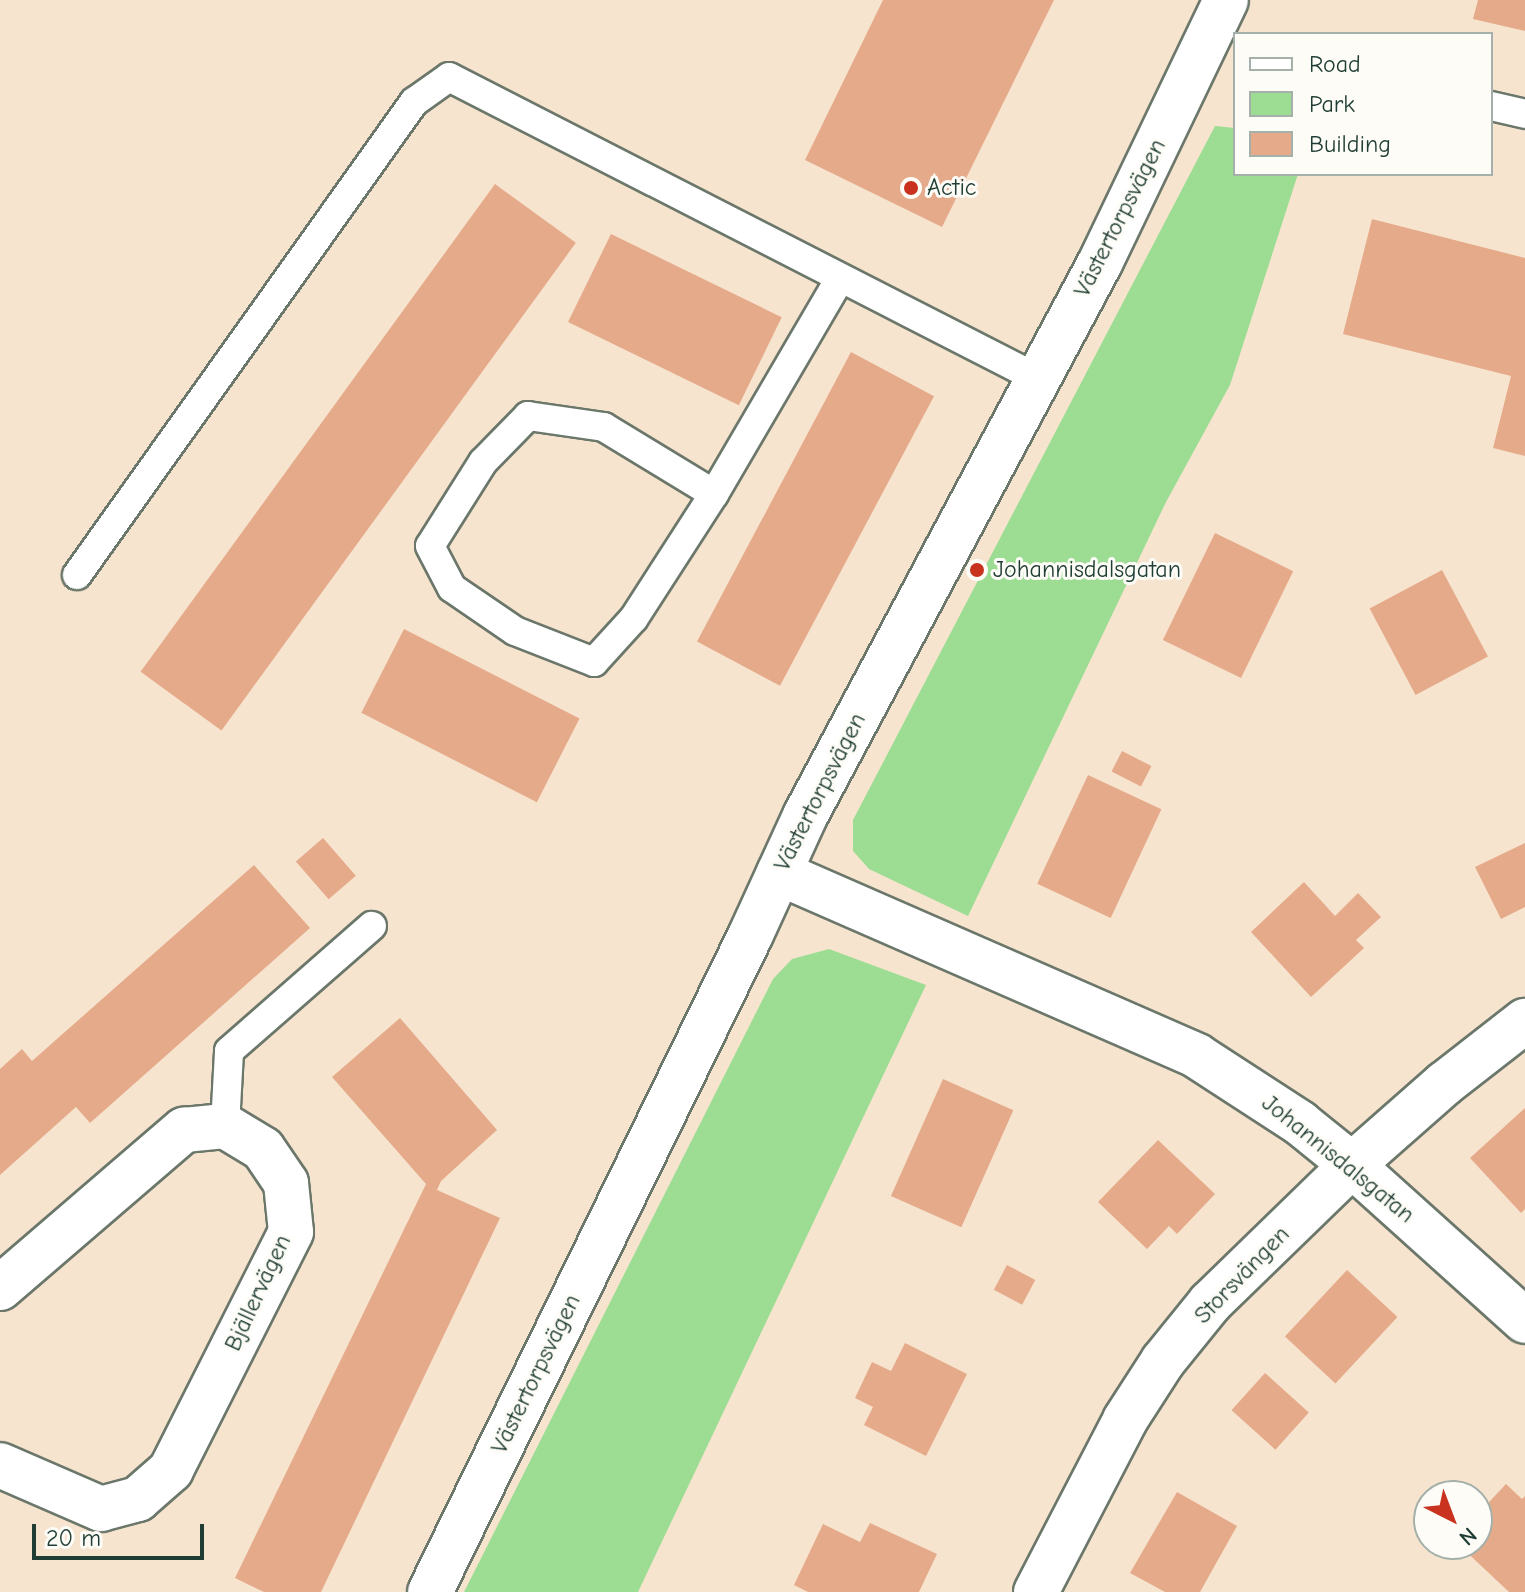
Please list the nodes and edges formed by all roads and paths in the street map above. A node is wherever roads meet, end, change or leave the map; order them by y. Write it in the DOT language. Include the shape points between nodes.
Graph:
graph roads {
  1 [pos="1223,27"];
  2 [pos="1493,106"];
  3 [pos="1525,114"];
  4 [pos="840,278"];
  5 [pos="1037,378"];
  6 [pos="714,494"];
  7 [pos="77,575"];
  8 [pos="779,873"];
  9 [pos="372,926"];
  10 [pos="1525,1021"];
  11 [pos="225,1126"];
  12 [pos="1352,1165"];
  13 [pos="0,1288"];
  14 [pos="1525,1321"];
  15 [pos="0,1465"];
  16 [pos="430,1592"];
  17 [pos="1036,1592"];
  1 -- 5 [label="street, Västertorpsvägen"];
  2 -- 3 [label="lane"];
  4 -- 5 [label="lane"];
  4 -- 6 [label="lane"];
  4 -- 7 [label="lane" via="449,77 414,102"];
  5 -- 8 [label="street, Västertorpsvägen"];
  6 -- 6 [label="lane" via="634,618 594,662 515,631 452,588 430,546 483,462 528,416 604,427"];
  8 -- 12 [label="street, Johannisdalsgatan" via="1197,1056 1300,1123"];
  8 -- 16 [label="street, Västertorpsvägen"];
  9 -- 11 [label="lane" via="229,1051"];
  10 -- 12 [label="street, Storsvängen"];
  11 -- 13 [label="street" via="184,1130"];
  11 -- 15 [label="street, Bjällervägen" via="263,1149 286,1183 291,1232 171,1470 138,1499 101,1509"];
  12 -- 14 [label="street, Johannisdalsgatan"];
  12 -- 17 [label="street, Storsvängen" via="1210,1303 1163,1361 1118,1433"];
}
